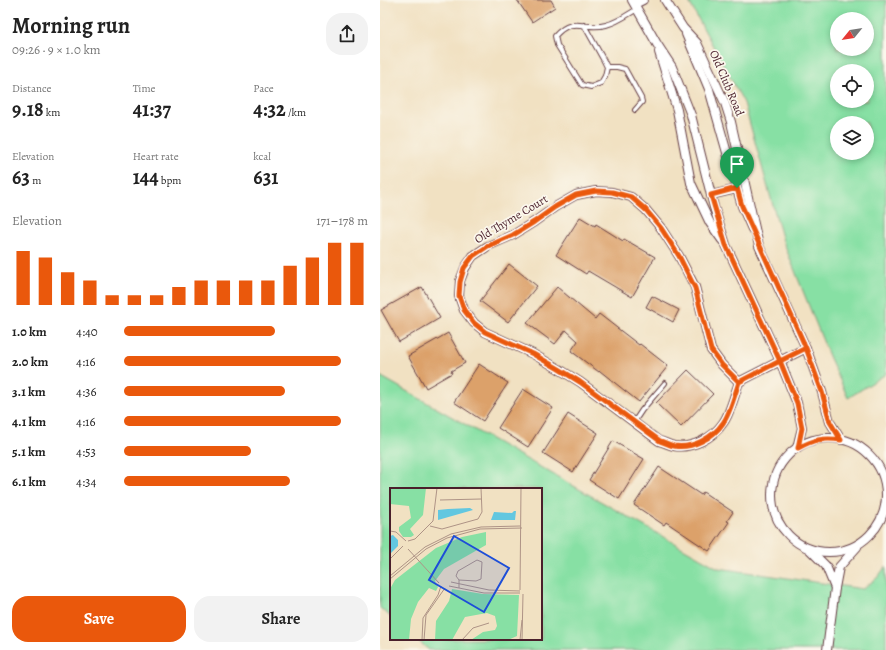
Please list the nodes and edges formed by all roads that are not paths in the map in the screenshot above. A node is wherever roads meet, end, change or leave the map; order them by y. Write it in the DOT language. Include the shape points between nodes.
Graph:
graph roads {
  1 [pos="643,0"];
  2 [pos="665,0"];
  3 [pos="635,4"];
  4 [pos="584,26"];
  5 [pos="683,28"];
  6 [pos="656,44"];
  7 [pos="607,67"];
  8 [pos="635,110"];
  9 [pos="737,188"];
  10 [pos="711,195"];
  11 [pos="726,245"];
  12 [pos="759,246"];
  13 [pos="806,348"];
  14 [pos="780,361"];
  15 [pos="739,382"];
  16 [pos="665,383"];
  17 [pos="634,422"];
  18 [pos="841,440"];
  19 [pos="798,448"];
  20 [pos="883,470"];
  21 [pos="885,511"];
  22 [pos="862,542"];
  23 [pos="808,548"];
  24 [pos="835,588"];
  25 [pos="827,650"];
  1 -- 3 [label="street"];
  2 -- 5 [label="street, Old Club Road"];
  3 -- 4 [label="lane" via="623,18 606,25"];
  3 -- 6 [label="street"];
  4 -- 7 [label="lane"];
  4 -- 7 [label="lane" via="568,25 555,36 557,44 582,86 591,87 601,83"];
  5 -- 9 [label="street, Old Club Road" via="709,89"];
  5 -- 12 [label="street, Old Club Road" via="697,43 731,122"];
  6 -- 10 [label="street" via="672,67 691,115"];
  6 -- 11 [label="street" via="677,110 691,183 710,223"];
  7 -- 8 [label="lane" via="625,69 642,102"];
  9 -- 10 [label="street"];
  9 -- 12 [label="street, Old Club Road"];
  10 -- 11 [label="street"];
  11 -- 14 [label="street"];
  12 -- 13 [label="street, Old Club Road"];
  13 -- 14 [label="street"];
  13 -- 18 [label="street, Old Club Road" via="830,422"];
  14 -- 15 [label="street"];
  14 -- 19 [label="street" via="797,403 802,428"];
  15 -- 17 [label="street, Old Thyme Court" via="724,422 714,434 691,446 675,446 660,441"];
  15 -- 17 [label="street, Old Thyme Court" via="711,350 695,288 679,256 646,210 631,197 612,192 596,191 576,195 513,235 473,256 464,268 459,296 466,313 485,332 559,369"];
  16 -- 17 [label="lane"];
  18 -- 19 [label="street" via="820,439"];
  18 -- 20 [label="street" via="863,450"];
  19 -- 23 [label="street" via="781,464 773,482 772,500 774,511 787,533 796,542"];
  20 -- 21 [label="street"];
  21 -- 22 [label="street" via="877,526"];
  22 -- 23 [label="street" via="841,551 818,551"];
  22 -- 24 [label="street" via="839,567"];
  23 -- 24 [label="street" via="826,566"];
  24 -- 25 [label="street"];
}
